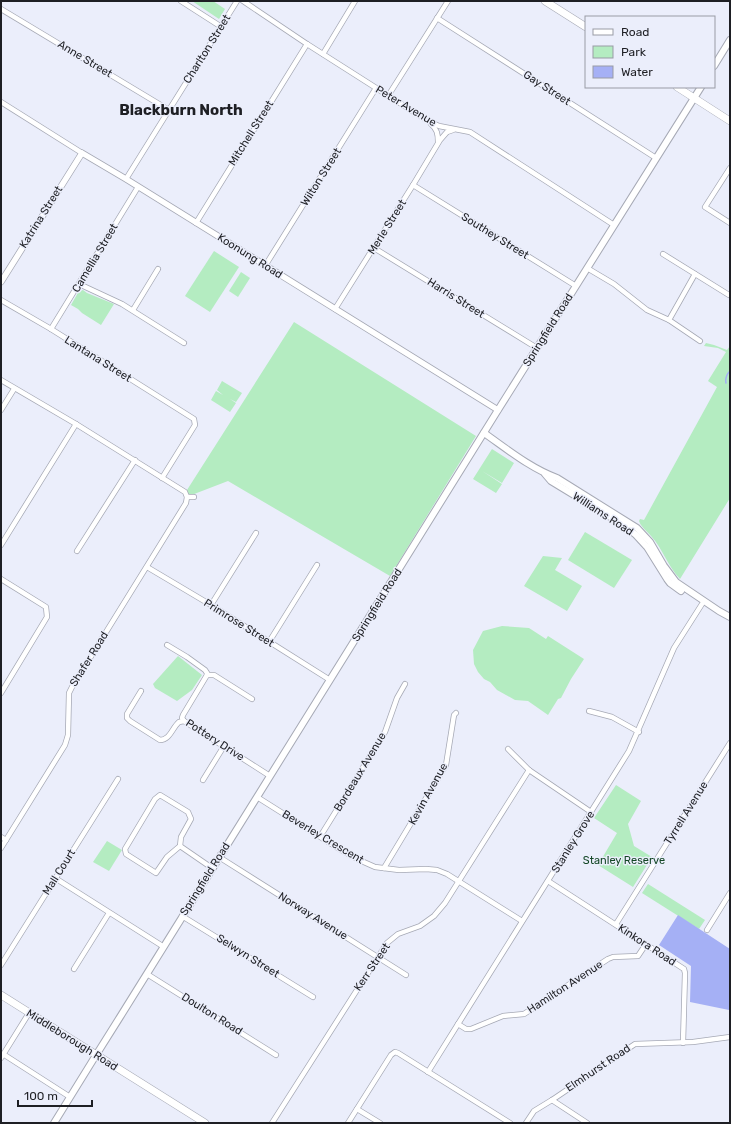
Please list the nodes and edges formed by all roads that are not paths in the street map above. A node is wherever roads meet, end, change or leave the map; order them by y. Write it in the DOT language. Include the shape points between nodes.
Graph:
graph roads {
  1 [pos="181,1"];
  2 [pos="237,1"];
  3 [pos="243,1"];
  4 [pos="355,1"];
  5 [pos="448,1"];
  6 [pos="546,1"];
  7 [pos="1,8"];
  8 [pos="437,18"];
  9 [pos="220,26"];
  10 [pos="585,26"];
  11 [pos="730,40"];
  12 [pos="307,44"];
  13 [pos="323,54"];
  14 [pos="715,64"];
  15 [pos="376,88"];
  16 [pos="679,88"];
  17 [pos="700,88"];
  18 [pos="388,96"];
  19 [pos="694,98"];
  20 [pos="1,102"];
  21 [pos="169,110"];
  22 [pos="428,121"];
  23 [pos="730,121"];
  24 [pos="456,129"];
  25 [pos="438,144"];
  26 [pos="82,153"];
  27 [pos="656,158"];
  28 [pos="730,168"];
  29 [pos="126,179"];
  30 [pos="413,186"];
  31 [pos="138,187"];
  32 [pos="730,222"];
  33 [pos="196,223"];
  34 [pos="614,225"];
  35 [pos="374,248"];
  36 [pos="663,254"];
  37 [pos="265,266"];
  38 [pos="587,268"];
  39 [pos="158,269"];
  40 [pos="695,274"];
  41 [pos="1,282"];
  42 [pos="79,284"];
  43 [pos="576,286"];
  44 [pos="729,295"];
  45 [pos="1,300"];
  46 [pos="133,310"];
  47 [pos="335,310"];
  48 [pos="668,320"];
  49 [pos="51,330"];
  50 [pos="700,341"];
  51 [pos="184,343"];
  52 [pos="537,348"];
  53 [pos="1,380"];
  54 [pos="14,389"];
  55 [pos="1,410"];
  56 [pos="498,410"];
  57 [pos="76,424"];
  58 [pos="484,434"];
  59 [pos="135,460"];
  60 [pos="162,478"];
  61 [pos="187,497"];
  62 [pos="194,497"];
  63 [pos="584,498"];
  64 [pos="605,508"];
  65 [pos="597,509"];
  66 [pos="256,533"];
  67 [pos="1,545"];
  68 [pos="77,551"];
  69 [pos="317,565"];
  70 [pos="147,567"];
  71 [pos="1,579"];
  72 [pos="672,581"];
  73 [pos="703,602"];
  74 [pos="211,606"];
  75 [pos="716,610"];
  76 [pos="730,617"];
  77 [pos="730,620"];
  78 [pos="269,642"];
  79 [pos="167,645"];
  80 [pos="207,675"];
  81 [pos="330,680"];
  82 [pos="405,684"];
  83 [pos="141,691"];
  84 [pos="1,693"];
  85 [pos="252,699"];
  86 [pos="589,711"];
  87 [pos="456,713"];
  88 [pos="184,721"];
  89 [pos="639,732"];
  90 [pos="730,742"];
  91 [pos="224,746"];
  92 [pos="508,749"];
  93 [pos="529,770"];
  94 [pos="270,776"];
  95 [pos="118,779"];
  96 [pos="203,780"];
  97 [pos="257,797"];
  98 [pos="591,812"];
  99 [pos="320,836"];
  100 [pos="1,837"];
  101 [pos="6,840"];
  102 [pos="180,846"];
  103 [pos="1,848"];
  104 [pos="219,857"];
  105 [pos="212,868"];
  106 [pos="384,868"];
  107 [pos="55,878"];
  108 [pos="458,881"];
  109 [pos="548,881"];
  110 [pos="730,893"];
  111 [pos="109,913"];
  112 [pos="182,916"];
  113 [pos="522,921"];
  114 [pos="616,924"];
  115 [pos="707,930"];
  116 [pos="646,944"];
  117 [pos="164,948"];
  118 [pos="377,957"];
  119 [pos="1,964"];
  120 [pos="74,969"];
  121 [pos="147,974"];
  122 [pos="406,975"];
  123 [pos="1,995"];
  124 [pos="313,997"];
  125 [pos="29,1013"];
  126 [pos="458,1024"];
  127 [pos="730,1037"];
  128 [pos="683,1043"];
  129 [pos="96,1055"];
  130 [pos="276,1055"];
  131 [pos="2,1056"];
  132 [pos="428,1072"];
  133 [pos="70,1097"];
  134 [pos="552,1100"];
  135 [pos="357,1109"];
  136 [pos="54,1123"];
  137 [pos="204,1123"];
  138 [pos="272,1123"];
  139 [pos="348,1123"];
  140 [pos="380,1123"];
  141 [pos="510,1123"];
  142 [pos="526,1123"];
  143 [pos="587,1123"];
  1 -- 9 [label="street"];
  2 -- 9 [label="street, Charlton Street"];
  3 -- 12 [label="street, Peter Avenue"];
  4 -- 13 [label="street"];
  5 -- 8 [label="street"];
  6 -- 10 [label="main road"];
  7 -- 21 [label="street, Anne Street"];
  8 -- 18 [label="street"];
  8 -- 27 [label="street, Gay Street"];
  9 -- 21 [label="street, Charlton Street"];
  11 -- 14 [label="main road"];
  12 -- 13 [label="street, Peter Avenue"];
  12 -- 33 [label="street, Mitchell Street"];
  13 -- 15 [label="street, Peter Avenue"];
  15 -- 18 [label="street, Peter Avenue"];
  15 -- 37 [label="street, Wilton Street"];
  16 -- 19 [label="main road"];
  17 -- 19 [label="main road, Springfield Road"];
  18 -- 22 [label="street, Peter Avenue"];
  19 -- 23 [label="main road"];
  19 -- 27 [label="main road, Springfield Road"];
  20 -- 26 [label="street, Koonung Road"];
  21 -- 29 [label="street, Charlton Street"];
  22 -- 24 [label="street, Peter Avenue"];
  22 -- 25 [label="street" via="436,130"];
  24 -- 25 [label="street, Merle Street" via="443,135"];
  24 -- 34 [label="street, Peter Avenue" via="470,132"];
  25 -- 30 [label="street, Merle Street"];
  26 -- 29 [label="street, Koonung Road"];
  26 -- 41 [label="street, Katrina Street"];
  27 -- 34 [label="main road, Springfield Road"];
  28 -- 32 [label="street" via="705,207"];
  29 -- 31 [label="street, Koonung Road"];
  30 -- 35 [label="street, Merle Street"];
  30 -- 43 [label="street, Southey Street"];
  31 -- 33 [label="street, Koonung Road"];
  31 -- 42 [label="street, Camellia Street"];
  33 -- 37 [label="street, Koonung Road"];
  34 -- 38 [label="main road, Springfield Road"];
  35 -- 47 [label="street, Merle Street"];
  35 -- 52 [label="street, Harris Street"];
  36 -- 40 [label="street"];
  37 -- 47 [label="street, Koonung Road"];
  38 -- 43 [label="main road, Springfield Road"];
  38 -- 48 [label="street" via="614,284 647,310"];
  39 -- 46 [label="street"];
  40 -- 44 [label="street"];
  40 -- 48 [label="street"];
  42 -- 46 [label="street"];
  42 -- 49 [label="street, Camellia Street"];
  43 -- 52 [label="main road, Springfield Road"];
  45 -- 49 [label="street, Lantana Street"];
  46 -- 51 [label="street"];
  47 -- 56 [label="street, Koonung Road"];
  48 -- 50 [label="street"];
  49 -- 60 [label="street, Lantana Street" via="194,419 195,425"];
  52 -- 56 [label="main road, Springfield Road"];
  53 -- 54 [label="street"];
  54 -- 55 [label="street"];
  54 -- 57 [label="street"];
  56 -- 58 [label="main road, Springfield Road"];
  57 -- 59 [label="street"];
  57 -- 67 [label="street"];
  58 -- 63 [label="main road, Williams Road" via="544,473 557,478"];
  58 -- 81 [label="main road, Springfield Road"];
  59 -- 60 [label="street"];
  59 -- 68 [label="street"];
  60 -- 61 [label="street" via="185,492"];
  61 -- 62 [label="street"];
  61 -- 70 [label="street, Shafer Road" via="186,503"];
  63 -- 64 [label="main road, Williams Road"];
  63 -- 65 [label="main road, Williams Road"];
  64 -- 65 [label="main road"];
  64 -- 72 [label="main road, Williams Road" via="642,532"];
  65 -- 72 [label="main road, Williams Road" via="625,526 641,540 661,571"];
  66 -- 74 [label="street"];
  69 -- 78 [label="street"];
  70 -- 74 [label="street, Primrose Street"];
  70 -- 101 [label="street, Shafer Road" via="72,686 69,693 68,735 65,745"];
  71 -- 84 [label="street" via="46,608 47,617"];
  72 -- 73 [label="main road, Williams Road"];
  73 -- 75 [label="main road, Williams Road"];
  73 -- 89 [label="street, Stanley Grove" via="674,648"];
  74 -- 78 [label="street, Primrose Street"];
  75 -- 76 [label="main road, Williams Road"];
  75 -- 77 [label="main road, Williams Road"];
  78 -- 81 [label="street, Primrose Street"];
  79 -- 80 [label="street" via="187,656 205,670"];
  80 -- 85 [label="street" via="214,675"];
  80 -- 88 [label="street, Pottery Drive" via="183,715"];
  81 -- 94 [label="main road, Springfield Road"];
  82 -- 99 [label="street, Bordeaux Avenue" via="396,698 385,732"];
  83 -- 88 [label="street" via="126,714 130,721 160,740 168,737 179,722"];
  86 -- 89 [label="street" via="612,717"];
  87 -- 106 [label="street, Kevin Avenue" via="446,765"];
  88 -- 91 [label="street, Pottery Drive"];
  89 -- 98 [label="street, Stanley Grove"];
  90 -- 114 [label="street, Tyrrell Avenue"];
  91 -- 94 [label="street, Pottery Drive"];
  91 -- 96 [label="street"];
  92 -- 93 [label="street"];
  93 -- 98 [label="street"];
  93 -- 108 [label="street, Kerr Street"];
  94 -- 97 [label="main road, Springfield Road"];
  95 -- 107 [label="street, Mall Court"];
  97 -- 99 [label="street, Beverley Crescent"];
  97 -- 104 [label="main road, Springfield Road"];
  98 -- 109 [label="street, Stanley Grove"];
  99 -- 106 [label="street, Beverley Crescent" via="357,859"];
  100 -- 101 [label="street"];
  101 -- 103 [label="street, Shafer Road"];
  102 -- 102 [label="street" via="167,857 156,873 126,854 125,849 155,798 160,795 188,812 191,819"];
  102 -- 105 [label="street"];
  104 -- 105 [label="main road, Springfield Road"];
  104 -- 118 [label="street, Norway Avenue"];
  105 -- 112 [label="main road, Springfield Road"];
  106 -- 108 [label="street, Beverley Crescent" via="437,870"];
  107 -- 111 [label="street"];
  107 -- 119 [label="street, Mall Court"];
  108 -- 113 [label="street, Beverley Crescent"];
  108 -- 118 [label="street, Kerr Street" via="434,916 420,926 398,934 387,943"];
  109 -- 113 [label="street, Stanley Grove"];
  109 -- 114 [label="street, Kinkora Road"];
  110 -- 115 [label="street"];
  111 -- 117 [label="street"];
  111 -- 120 [label="street"];
  112 -- 117 [label="main road, Springfield Road"];
  112 -- 124 [label="street, Selwyn Street"];
  113 -- 126 [label="street, Stanley Grove"];
  114 -- 116 [label="street, Kinkora Road"];
  116 -- 126 [label="street, Hamilton Avenue" via="638,956 608,959 524,1014 503,1016 472,1029 466,1029"];
  116 -- 128 [label="street, Kinkora Road" via="684,969"];
  117 -- 121 [label="main road, Springfield Road"];
  118 -- 122 [label="street, Norway Avenue"];
  118 -- 138 [label="street, Kerr Street"];
  121 -- 129 [label="main road, Springfield Road"];
  121 -- 130 [label="street, Doulton Road"];
  123 -- 125 [label="main road, Middleborough Road"];
  125 -- 129 [label="main road, Middleborough Road"];
  125 -- 131 [label="street"];
  126 -- 132 [label="street, Stanley Grove"];
  127 -- 128 [label="street, Elmhurst Road"];
  128 -- 134 [label="street, Elmhurst Road" via="636,1044"];
  129 -- 133 [label="main road, Springfield Road"];
  129 -- 137 [label="main road, Middleborough Road"];
  131 -- 133 [label="street"];
  132 -- 135 [label="street" via="395,1052"];
  132 -- 141 [label="street"];
  133 -- 136 [label="main road, Springfield Road"];
  134 -- 142 [label="street, Elmhurst Road" via="534,1111"];
  134 -- 143 [label="street"];
  135 -- 139 [label="street"];
  135 -- 140 [label="street"];
}
